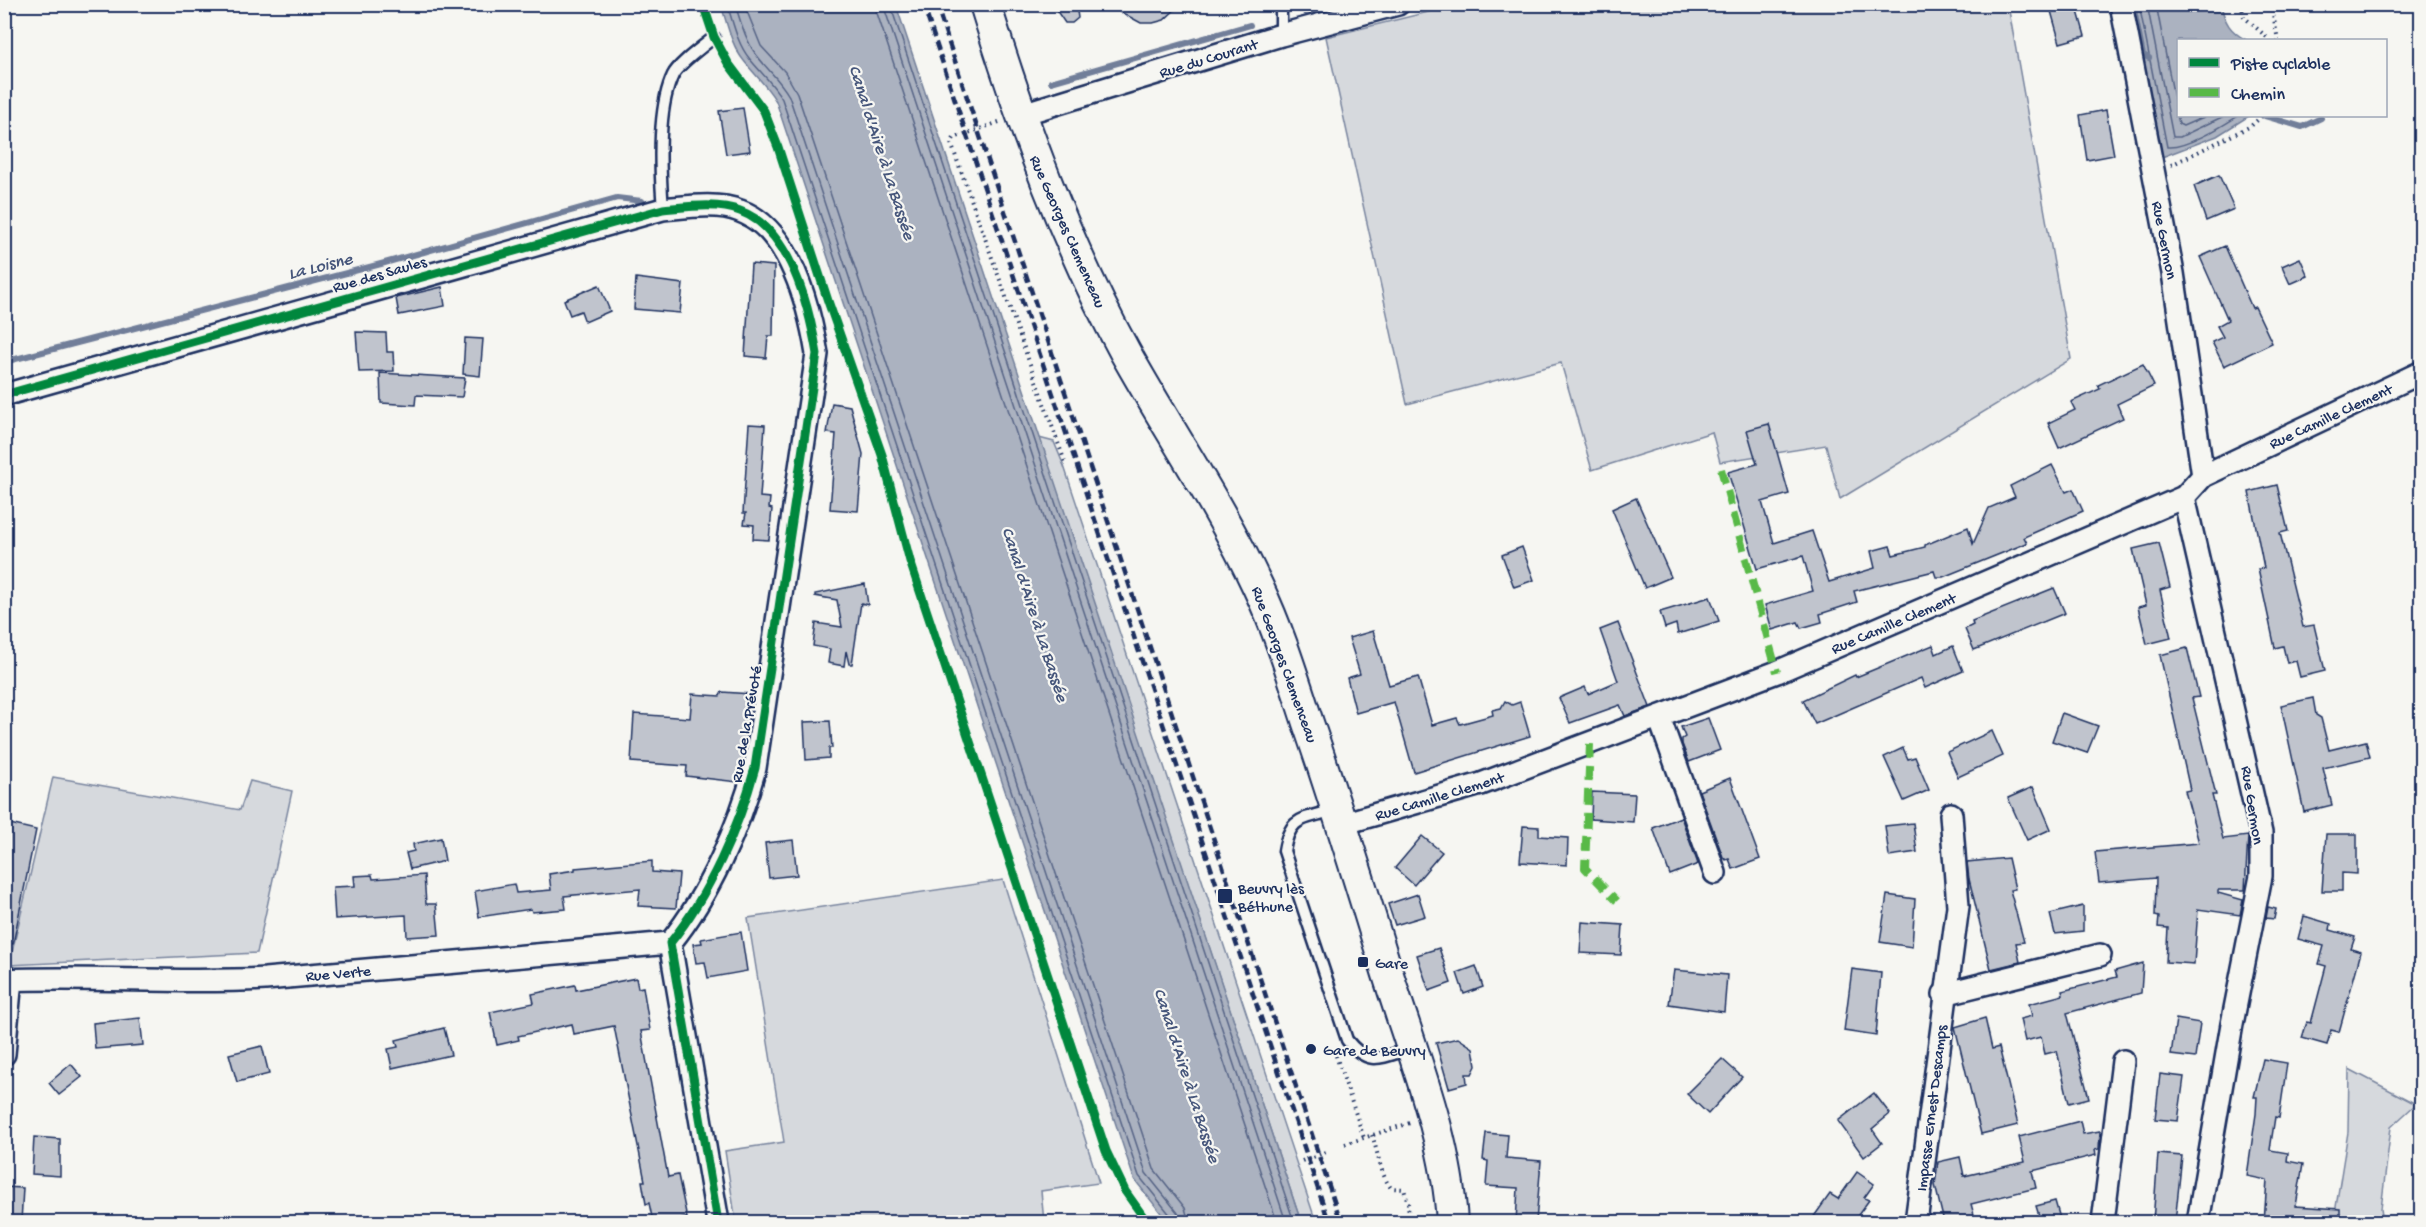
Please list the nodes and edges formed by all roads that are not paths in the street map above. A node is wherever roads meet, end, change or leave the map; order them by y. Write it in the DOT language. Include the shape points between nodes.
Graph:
graph roads {
  1 [pos="985,4"];
  2 [pos="1281,4"];
  3 [pos="1398,4"];
  4 [pos="2121,4"];
  5 [pos="1281,34"];
  6 [pos="714,37"];
  7 [pos="1019,115"];
  8 [pos="663,209"];
  9 [pos="763,221"];
  10 [pos="2421,372"];
  11 [pos="4,395"];
  12 [pos="2203,476"];
  13 [pos="2184,497"];
  14 [pos="1659,717"];
  15 [pos="1952,814"];
  16 [pos="1340,816"];
  17 [pos="1715,873"];
  18 [pos="670,943"];
  19 [pos="2100,955"];
  20 [pos="8,980"];
  21 [pos="1944,994"];
  22 [pos="1411,1048"];
  23 [pos="4,1054"];
  24 [pos="2123,1061"];
  25 [pos="718,1222"];
  26 [pos="1452,1222"];
  27 [pos="1916,1222"];
  28 [pos="2103,1222"];
  29 [pos="2198,1222"];
  1 -- 7 [label="street, Rue Georges Clemenceau"];
  2 -- 5 [label="lane"];
  3 -- 5 [label="street, Rue du Courant"];
  4 -- 12 [label="street, Rue Germon" via="2173,273"];
  5 -- 7 [label="street, Rue du Courant"];
  6 -- 8 [label="lane" via="673,74 662,134"];
  7 -- 16 [label="street, Rue Georges Clemenceau" via="1087,275 1125,352 1226,524 1259,589"];
  8 -- 9 [label="street, Rue des Saules" via="697,206 738,210"];
  8 -- 11 [label="street, Rue des Saules"];
  9 -- 18 [label="street, Rue de la Prévoté" via="787,254 813,327 817,354 755,768 743,810 690,918"];
  10 -- 12 [label="street, Rue Camille Clement"];
  12 -- 13 [label="street, Rue Camille Clement"];
  13 -- 14 [label="street, Rue Camille Clement" via="1777,672"];
  13 -- 29 [label="street, Rue Germon" via="2262,833 2261,876"];
  14 -- 16 [label="street, Rue Camille Clement" via="1481,784"];
  14 -- 17 [label="street"];
  15 -- 21 [label="street, Impasse Ernest Descamps" via="1958,906"];
  16 -- 22 [label="street, Rue Georges Clemenceau"];
  16 -- 22 [label="lane" via="1297,822 1287,831 1284,851 1346,1034 1358,1053 1372,1060"];
  18 -- 20 [label="street, Rue Verte" via="255,980"];
  18 -- 25 [label="street"];
  19 -- 21 [label="street"];
  20 -- 23 [label="street"];
  21 -- 27 [label="street, Impasse Ernest Descamps"];
  22 -- 26 [label="street, Rue Georges Clemenceau" via="1434,1124"];
  24 -- 28 [label="street"];
}
